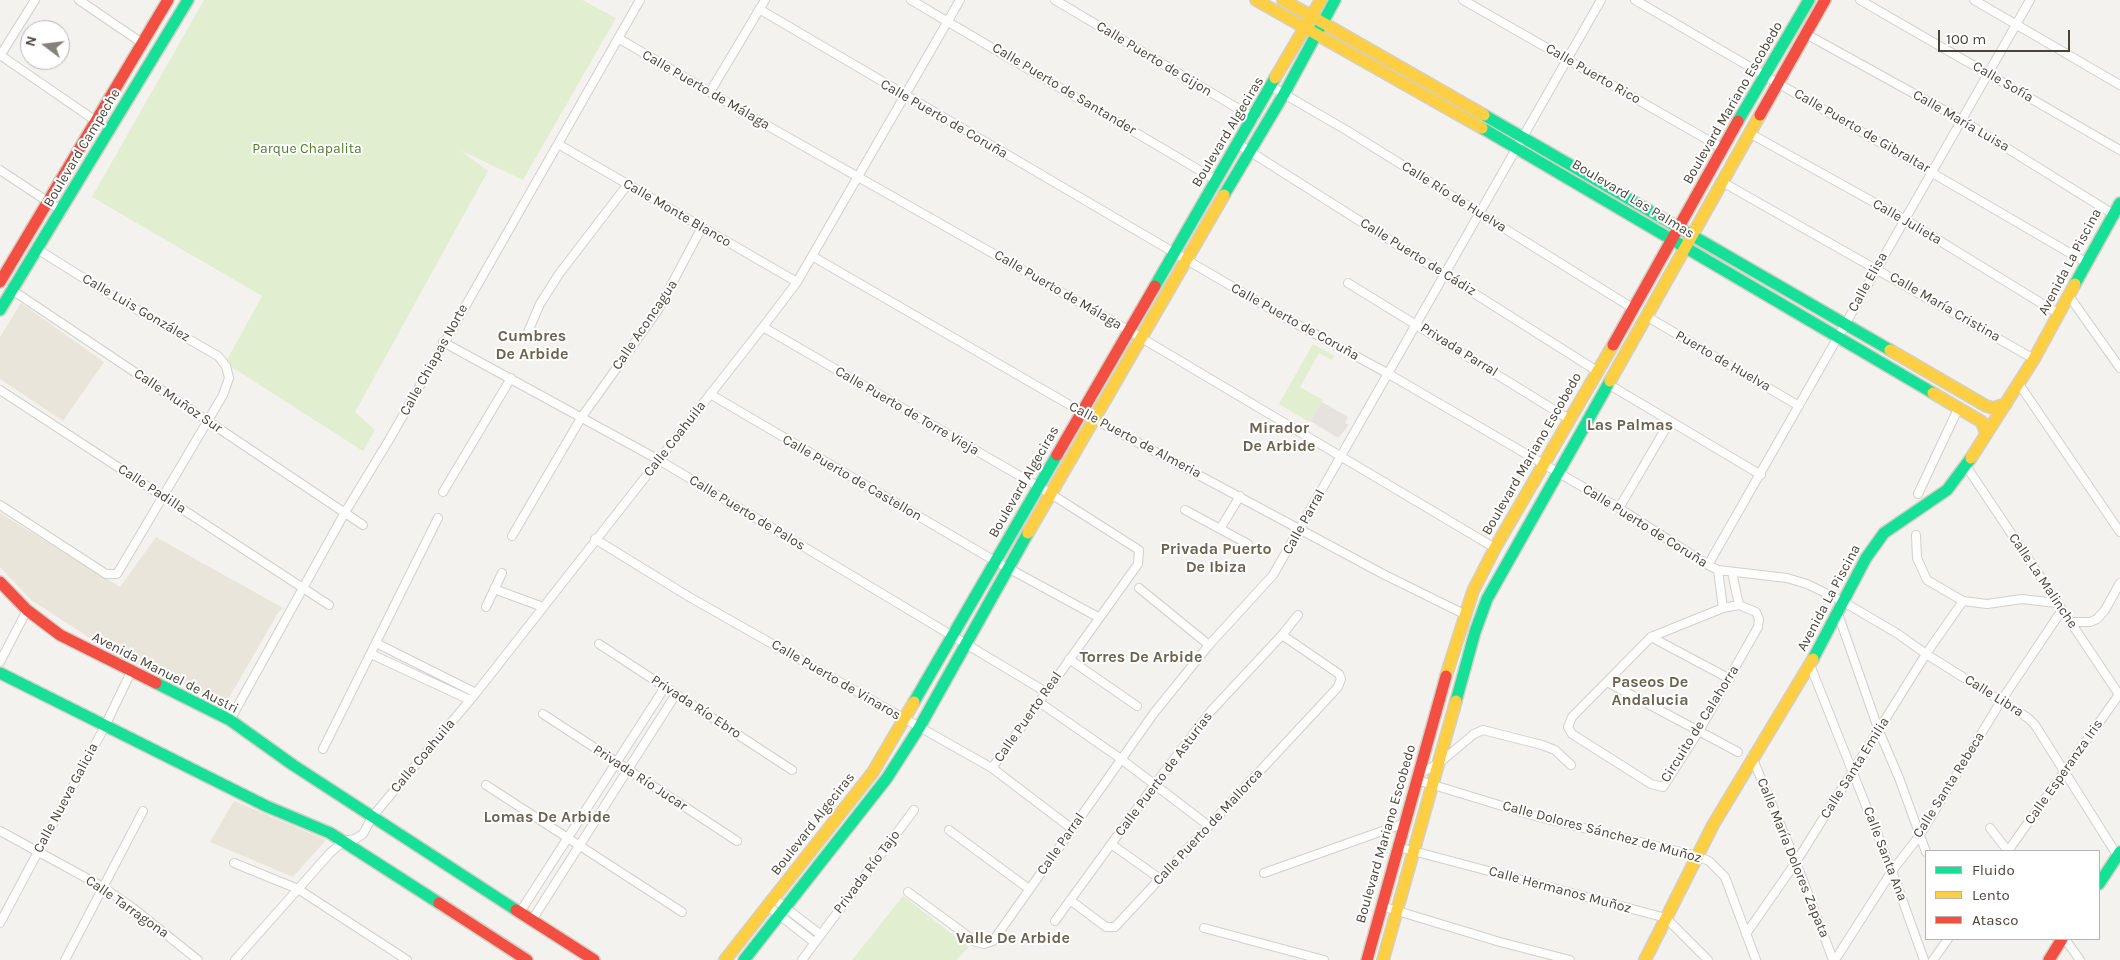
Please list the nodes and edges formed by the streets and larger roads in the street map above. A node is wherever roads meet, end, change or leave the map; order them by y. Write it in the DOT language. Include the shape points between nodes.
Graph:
graph roads {
  1 [pos="35,0"];
  2 [pos="79,0"];
  3 [pos="168,0"];
  4 [pos="188,0"];
  5 [pos="640,0"];
  6 [pos="764,0"];
  7 [pos="911,0"];
  8 [pos="960,0"];
  9 [pos="1054,0"];
  10 [pos="1256,0"];
  11 [pos="1283,0"];
  12 [pos="1322,0"];
  13 [pos="1335,0"];
  14 [pos="1463,0"];
  15 [pos="1601,0"];
  16 [pos="1636,0"];
  17 [pos="1825,0"];
  18 [pos="1860,0"];
  19 [pos="1974,0"];
  20 [pos="2030,0"];
  21 [pos="1805,1"];
  22 [pos="759,9"];
  23 [pos="1317,20"];
  24 [pos="948,21"];
  25 [pos="2015,24"];
  26 [pos="1310,32"];
  27 [pos="1806,34"];
  28 [pos="618,38"];
  29 [pos="142,43"];
  30 [pos="0,56"];
  31 [pos="1568,60"];
  32 [pos="1989,74"];
  33 [pos="1765,75"];
  34 [pos="1779,83"];
  35 [pos="2120,85"];
  36 [pos="1272,87"];
  37 [pos="710,92"];
  38 [pos="1284,94"];
  39 [pos="904,96"];
  40 [pos="1254,118"];
  41 [pos="1960,119"];
  42 [pos="96,121"];
  43 [pos="1751,134"];
  44 [pos="1524,137"];
  45 [pos="558,144"];
  46 [pos="1238,144"];
  47 [pos="1517,148"];
  48 [pos="1722,148"];
  49 [pos="2120,150"];
  50 [pos="1250,152"];
  51 [pos="0,170"];
  52 [pos="1931,171"];
  53 [pos="857,177"];
  54 [pos="1216,180"];
  55 [pos="1724,183"];
  56 [pos="628,184"];
  57 [pos="48,202"];
  58 [pos="2120,203"];
  59 [pos="62,211"];
  60 [pos="1481,213"];
  61 [pos="2113,214"];
  62 [pos="1904,219"];
  63 [pos="702,227"];
  64 [pos="1680,227"];
  65 [pos="1694,235"];
  66 [pos="1673,240"];
  67 [pos="1687,248"];
  68 [pos="37,249"];
  69 [pos="1174,252"];
  70 [pos="812,256"];
  71 [pos="1186,259"];
  72 [pos="2087,263"];
  73 [pos="1876,268"];
  74 [pos="1445,273"];
  75 [pos="0,282"];
  76 [pos="797,282"];
  77 [pos="1348,283"];
  78 [pos="12,290"];
  79 [pos="2069,296"];
  80 [pos="1634,309"];
  81 [pos="0,310"];
  82 [pos="2059,314"];
  83 [pos="1646,316"];
  84 [pos="1416,323"];
  85 [pos="1845,324"];
  86 [pos="763,327"];
  87 [pos="1128,330"];
  88 [pos="528,332"];
  89 [pos="1141,338"];
  90 [pos="1838,338"];
  91 [pos="443,342"];
  92 [pos="2034,359"];
  93 [pos="2120,368"];
  94 [pos="1597,371"];
  95 [pos="1387,373"];
  96 [pos="511,378"];
  97 [pos="1608,384"];
  98 [pos="2019,384"];
  99 [pos="0,390"];
  100 [pos="710,394"];
  101 [pos="2006,404"];
  102 [pos="1799,406"];
  103 [pos="1990,408"];
  104 [pos="1958,409"];
  105 [pos="1082,412"];
  106 [pos="580,418"];
  107 [pos="1094,419"];
  108 [pos="1570,419"];
  109 [pos="207,420"];
  110 [pos="1670,421"];
  111 [pos="1982,422"];
  112 [pos="1986,434"];
  113 [pos="1341,456"];
  114 [pos="659,460"];
  115 [pos="1543,465"];
  116 [pos="1966,466"];
  117 [pos="1558,473"];
  118 [pos="1761,475"];
  119 [pos="1039,487"];
  120 [pos="443,492"];
  121 [pos="1051,494"];
  122 [pos="1918,494"];
  123 [pos="1240,496"];
  124 [pos="163,497"];
  125 [pos="0,505"];
  126 [pos="1618,508"];
  127 [pos="1185,510"];
  128 [pos="344,514"];
  129 [pos="438,518"];
  130 [pos="363,525"];
  131 [pos="1300,528"];
  132 [pos="1220,529"];
  133 [pos="2120,532"];
  134 [pos="1916,535"];
  135 [pos="512,536"];
  136 [pos="595,539"];
  137 [pos="1248,544"];
  138 [pos="1495,548"];
  139 [pos="995,561"];
  140 [pos="1138,564"];
  141 [pos="1708,565"];
  142 [pos="1008,569"];
  143 [pos="1718,570"];
  144 [pos="1732,572"];
  145 [pos="502,574"];
  146 [pos="0,582"];
  147 [pos="2120,583"];
  148 [pos="304,588"];
  149 [pos="1139,588"];
  150 [pos="494,589"];
  151 [pos="1964,601"];
  152 [pos="2056,603"];
  153 [pos="329,605"];
  154 [pos="1739,605"];
  155 [pos="1840,606"];
  156 [pos="486,607"];
  157 [pos="543,608"];
  158 [pos="1723,608"];
  159 [pos="27,610"];
  160 [pos="2062,610"];
  161 [pos="1298,614"];
  162 [pos="1464,614"];
  163 [pos="1098,617"];
  164 [pos="2070,622"];
  165 [pos="951,635"];
  166 [pos="1282,635"];
  167 [pos="1651,638"];
  168 [pos="376,643"];
  169 [pos="965,643"];
  170 [pos="599,644"];
  171 [pos="1209,646"];
  172 [pos="371,654"];
  173 [pos="1926,654"];
  174 [pos="1069,659"];
  175 [pos="0,662"];
  176 [pos="1810,665"];
  177 [pos="131,672"];
  178 [pos="0,673"];
  179 [pos="1730,679"];
  180 [pos="1607,682"];
  181 [pos="664,687"];
  182 [pos="1046,692"];
  183 [pos="476,693"];
  184 [pos="676,694"];
  185 [pos="2120,694"];
  186 [pos="470,700"];
  187 [pos="2001,701"];
  188 [pos="1039,702"];
  189 [pos="1136,706"];
  190 [pos="543,714"];
  191 [pos="230,720"];
  192 [pos="904,720"];
  193 [pos="105,726"];
  194 [pos="919,728"];
  195 [pos="1699,731"];
  196 [pos="1879,731"];
  197 [pos="323,749"];
  198 [pos="1738,752"];
  199 [pos="1752,757"];
  200 [pos="1121,759"];
  201 [pos="616,762"];
  202 [pos="1438,764"];
  203 [pos="1572,765"];
  204 [pos="992,768"];
  205 [pos="628,770"];
  206 [pos="792,770"];
  207 [pos="1853,771"];
  208 [pos="2064,772"];
  209 [pos="1418,777"];
  210 [pos="1155,784"];
  211 [pos="486,785"];
  212 [pos="1433,785"];
  213 [pos="914,810"];
  214 [pos="143,811"];
  215 [pos="372,817"];
  216 [pos="1405,823"];
  217 [pos="1209,826"];
  218 [pos="1071,828"];
  219 [pos="1990,828"];
  220 [pos="950,830"];
  221 [pos="0,831"];
  222 [pos="1920,835"];
  223 [pos="568,838"];
  224 [pos="344,841"];
  225 [pos="737,841"];
  226 [pos="1111,844"];
  227 [pos="580,846"];
  228 [pos="1398,847"];
  229 [pos="38,850"];
  230 [pos="1925,850"];
  231 [pos="2007,850"];
  232 [pos="2009,850"];
  233 [pos="1413,851"];
  234 [pos="1697,856"];
  235 [pos="2119,856"];
  236 [pos="1796,862"];
  237 [pos="234,863"];
  238 [pos="1892,871"];
  239 [pos="1264,873"];
  240 [pos="1159,878"];
  241 [pos="2100,883"];
  242 [pos="103,887"];
  243 [pos="298,889"];
  244 [pos="1029,889"];
  245 [pos="908,892"];
  246 [pos="1070,900"];
  247 [pos="771,903"];
  248 [pos="1381,906"];
  249 [pos="783,911"];
  250 [pos="1397,911"];
  251 [pos="520,912"];
  252 [pos="682,912"];
  253 [pos="1666,918"];
  254 [pos="532,920"];
  255 [pos="1055,921"];
  256 [pos="0,923"];
  257 [pos="1204,928"];
  258 [pos="1746,934"];
  259 [pos="821,935"];
  260 [pos="1947,940"];
  261 [pos="2063,940"];
  262 [pos="2065,940"];
  263 [pos="815,943"];
  264 [pos="65,960"];
  265 [pos="198,960"];
  266 [pos="236,960"];
  267 [pos="407,960"];
  268 [pos="528,960"];
  269 [pos="594,960"];
  270 [pos="725,960"];
  271 [pos="744,960"];
  272 [pos="802,960"];
  273 [pos="1324,960"];
  274 [pos="1366,960"];
  275 [pos="1383,960"];
  276 [pos="1570,960"];
  277 [pos="1645,960"];
  278 [pos="1708,960"];
  279 [pos="1756,960"];
  280 [pos="1834,960"];
  281 [pos="1924,960"];
  282 [pos="1933,960"];
  283 [pos="2049,960"];
  284 [pos="2080,960"];
  1 -- 30 [label="street"];
  2 -- 29 [label="street"];
  3 -- 29 [label="street, Boulevard Campeche"];
  4 -- 59 [label="street, Boulevard Campeche"];
  5 -- 28 [label="street, Calle Chiapas Norte"];
  6 -- 22 [label="street"];
  7 -- 24 [label="street, Calle Puerto de Santander"];
  8 -- 24 [label="street, Calle Coahuila"];
  9 -- 40 [label="street, Calle Puerto de Gijon"];
  10 -- 26 [label="street, Boulevard Las Palmas"];
  11 -- 23 [label="street, Boulevard Las Palmas"];
  12 -- 23 [label="street, Boulevard Algeciras"];
  13 -- 23 [label="street, Boulevard Algeciras"];
  14 -- 31 [label="street, Calle Puerto Rico"];
  15 -- 31 [label="street, Calle Parral"];
  16 -- 33 [label="street, Calle Puerto de Gibraltar"];
  17 -- 27 [label="street, Boulevard Mariano Escobedo"];
  18 -- 32 [label="street, Calle Sofía"];
  19 -- 25 [label="street"];
  20 -- 25 [label="street, Calle Elisa"];
  21 -- 33 [label="street, Boulevard Mariano Escobedo"];
  22 -- 37 [label="street"];
  22 -- 39 [label="street, Calle Puerto de Coruña"];
  23 -- 26 [label="street, Boulevard Algeciras"];
  23 -- 44 [label="street, Boulevard Las Palmas"];
  24 -- 39 [label="street, Calle Coahuila"];
  24 -- 54 [label="street, Calle Puerto de Santander"];
  25 -- 32 [label="street, Calle Elisa"];
  25 -- 35 [label="street"];
  26 -- 36 [label="street, Boulevard Algeciras"];
  26 -- 38 [label="street, Boulevard Algeciras"];
  26 -- 47 [label="street, Boulevard Las Palmas"];
  27 -- 34 [label="street, Boulevard Mariano Escobedo"];
  27 -- 41 [label="street, Calle María Luisa"];
  28 -- 37 [label="street, Calle Puerto de Málaga"];
  28 -- 45 [label="street, Calle Chiapas Norte"];
  29 -- 42 [label="street, Boulevard Campeche"];
  30 -- 42 [label="street"];
  31 -- 44 [label="street, Calle Parral"];
  31 -- 48 [label="street, Calle Puerto Rico"];
  32 -- 41 [label="street, Calle Elisa"];
  32 -- 49 [label="street, Calle Sofía"];
  33 -- 34 [label="street, Calle Puerto de Gibraltar"];
  33 -- 48 [label="street, Boulevard Mariano Escobedo"];
  34 -- 43 [label="street, Boulevard Mariano Escobedo"];
  34 -- 52 [label="street, Calle Puerto de Gibraltar"];
  36 -- 38 [label="street, Calle Río de Huelva"];
  36 -- 40 [label="street, Boulevard Algeciras"];
  37 -- 53 [label="street, Calle Puerto de Málaga"];
  38 -- 50 [label="street, Boulevard Algeciras"];
  38 -- 60 [label="street, Calle Río de Huelva"];
  39 -- 53 [label="street, Calle Coahuila"];
  39 -- 69 [label="street, Calle Puerto de Coruña"];
  40 -- 46 [label="street, Boulevard Algeciras"];
  41 -- 52 [label="street, Calle Elisa"];
  41 -- 61 [label="street, Calle María Luisa"];
  42 -- 57 [label="street, Boulevard Campeche"];
  43 -- 55 [label="street, Boulevard Mariano Escobedo"];
  43 -- 62 [label="street, Calle Julieta"];
  44 -- 47 [label="street, Calle Parral"];
  44 -- 64 [label="street, Boulevard Las Palmas"];
  45 -- 56 [label="street, Calle Monte Blanco"];
  45 -- 91 [label="street, Calle Chiapas Norte"];
  46 -- 50 [label="street, Calle Puerto de Cádiz"];
  46 -- 54 [label="street, Boulevard Algeciras"];
  47 -- 60 [label="street, Calle Parral"];
  47 -- 66 [label="street, Boulevard Las Palmas"];
  48 -- 64 [label="street, Boulevard Mariano Escobedo"];
  50 -- 71 [label="street, Boulevard Algeciras"];
  50 -- 74 [label="street, Calle Puerto de Cádiz"];
  51 -- 57 [label="street"];
  52 -- 62 [label="street, Calle Elisa"];
  52 -- 72 [label="street, Calle Puerto de Gibraltar"];
  53 -- 70 [label="street, Calle Coahuila"];
  53 -- 87 [label="street, Calle Puerto de Málaga"];
  54 -- 69 [label="street, Boulevard Algeciras"];
  55 -- 65 [label="street, Boulevard Mariano Escobedo"];
  55 -- 73 [label="street, Calle María Cristina"];
  56 -- 63 [label="street, Calle Monte Blanco"];
  56 -- 88 [label="street" via="559,274 540,304"];
  57 -- 59 [label="street"];
  57 -- 75 [label="street, Boulevard Campeche"];
  58 -- 61 [label="street, Avenida La Piscina"];
  59 -- 68 [label="street, Boulevard Campeche"];
  60 -- 74 [label="street, Calle Parral"];
  60 -- 80 [label="street, Calle Río de Huelva"];
  61 -- 72 [label="street, Avenida La Piscina"];
  62 -- 73 [label="street, Calle Elisa"];
  62 -- 82 [label="street, Calle Julieta"];
  63 -- 76 [label="street, Calle Monte Blanco"];
  63 -- 106 [label="street, Calle Aconcagua" via="658,310"];
  64 -- 65 [label="street, Boulevard Las Palmas"];
  64 -- 66 [label="street, Boulevard Mariano Escobedo"];
  65 -- 67 [label="street, Boulevard Mariano Escobedo"];
  65 -- 85 [label="street, Boulevard Las Palmas"];
  66 -- 67 [label="street, Boulevard Las Palmas"];
  66 -- 80 [label="street, Boulevard Mariano Escobedo"];
  67 -- 83 [label="street, Boulevard Mariano Escobedo"];
  67 -- 90 [label="street, Boulevard Las Palmas"];
  68 -- 78 [label="street, Boulevard Campeche"];
  68 -- 109 [label="street, Calle Luis González" via="224,361 227,385"];
  69 -- 71 [label="street, Calle Puerto de Coruña"];
  69 -- 87 [label="street, Boulevard Algeciras"];
  70 -- 76 [label="street, Calle Coahuila"];
  70 -- 105 [label="street, Calle Puerto de Almeria"];
  71 -- 89 [label="street, Boulevard Algeciras"];
  71 -- 95 [label="street, Calle Puerto de Coruña"];
  72 -- 79 [label="street, Avenida La Piscina"];
  73 -- 85 [label="street, Calle Elisa"];
  73 -- 92 [label="street, Calle María Cristina"];
  74 -- 84 [label="street, Calle Parral"];
  74 -- 94 [label="street, Calle Puerto de Cádiz"];
  76 -- 86 [label="street, Calle Coahuila"];
  77 -- 84 [label="street, Privada Parral"];
  78 -- 81 [label="street, Boulevard Campeche"];
  78 -- 109 [label="street, Calle Muñoz Sur"];
  79 -- 82 [label="street, Avenida La Piscina"];
  79 -- 93 [label="street"];
  80 -- 94 [label="street, Boulevard Mariano Escobedo"];
  82 -- 92 [label="street, Avenida La Piscina"];
  83 -- 97 [label="street, Boulevard Mariano Escobedo"];
  83 -- 102 [label="street, Puerto de Huelva"];
  84 -- 95 [label="street, Calle Parral"];
  84 -- 108 [label="street, Privada Parral"];
  85 -- 90 [label="street, Calle Elisa"];
  85 -- 103 [label="street, Boulevard Las Palmas"];
  86 -- 100 [label="street, Calle Coahuila"];
  86 -- 119 [label="street, Calle Puerto de Torre Vieja"];
  87 -- 89 [label="street, Calle Puerto de Málaga"];
  87 -- 105 [label="street, Boulevard Algeciras"];
  89 -- 107 [label="street, Boulevard Algeciras"];
  89 -- 113 [label="street, Calle Puerto de Málaga"];
  90 -- 102 [label="street, Calle Elisa"];
  90 -- 104 [label="street, Boulevard Las Palmas"];
  91 -- 96 [label="street, Calle Puerto de Palos"];
  91 -- 128 [label="street, Calle Chiapas Norte"];
  92 -- 98 [label="street, Avenida La Piscina"];
  94 -- 108 [label="street, Boulevard Mariano Escobedo"];
  95 -- 113 [label="street, Calle Parral"];
  95 -- 115 [label="street, Calle Puerto de Coruña"];
  96 -- 106 [label="street, Calle Puerto de Palos"];
  96 -- 120 [label="street"];
  97 -- 110 [label="street"];
  97 -- 117 [label="street, Boulevard Mariano Escobedo"];
  98 -- 101 [label="street, Avenida La Piscina"];
  98 -- 133 [label="street"];
  99 -- 124 [label="street, Calle Padilla"];
  100 -- 114 [label="street, Calle Coahuila"];
  100 -- 139 [label="street, Calle Puerto de Castellon"];
  101 -- 103 [label="street"];
  101 -- 112 [label="street, Avenida La Piscina"];
  102 -- 118 [label="street, Calle Elisa"];
  103 -- 111 [label="street" via="1990,416"];
  104 -- 111 [label="street, Boulevard Las Palmas"];
  104 -- 122 [label="street"];
  105 -- 107 [label="street, Calle Puerto de Almeria"];
  105 -- 119 [label="street, Boulevard Algeciras"];
  106 -- 114 [label="street, Calle Puerto de Palos"];
  106 -- 135 [label="street, Calle Aconcagua"];
  107 -- 121 [label="street, Boulevard Algeciras"];
  107 -- 123 [label="street, Calle Puerto de Almeria"];
  108 -- 115 [label="street, Boulevard Mariano Escobedo"];
  109 -- 124 [label="street"];
  109 -- 128 [label="street, Calle Muñoz Sur"];
  110 -- 118 [label="street"];
  110 -- 126 [label="street"];
  111 -- 112 [label="street"];
  112 -- 116 [label="street, Avenida La Piscina"];
  113 -- 131 [label="street, Calle Parral"];
  113 -- 138 [label="street, Calle Puerto de Málaga"];
  114 -- 136 [label="street, Calle Coahuila"];
  114 -- 165 [label="street, Calle Puerto de Palos"];
  115 -- 117 [label="street, Calle Puerto de Coruña"];
  115 -- 138 [label="street, Boulevard Mariano Escobedo"];
  116 -- 152 [label="street, Calle La Malinche"];
  116 -- 155 [label="street, Avenida La Piscina" via="1928,505 1902,518 1884,533 1866,558"];
  117 -- 126 [label="street, Calle Puerto de Coruña"];
  117 -- 202 [label="street, Boulevard Mariano Escobedo" via="1485,604 1474,632"];
  118 -- 141 [label="street, Calle Elisa"];
  119 -- 121 [label="street, Calle Puerto de Torre Vieja"];
  119 -- 139 [label="street, Boulevard Algeciras"];
  121 -- 140 [label="street, Calle Puerto de Torre Vieja" via="1136,546 1140,555"];
  121 -- 142 [label="street, Boulevard Algeciras"];
  123 -- 131 [label="street, Calle Puerto de Almeria"];
  123 -- 132 [label="street"];
  124 -- 125 [label="street" via="117,574 106,574"];
  124 -- 148 [label="street, Calle Padilla"];
  126 -- 141 [label="street, Calle Puerto de Coruña"];
  127 -- 132 [label="street"];
  128 -- 130 [label="street, Calle Muñoz Sur"];
  128 -- 148 [label="street, Calle Chiapas Norte"];
  129 -- 168 [label="street"];
  131 -- 162 [label="street, Calle Puerto de Almeria"];
  131 -- 171 [label="street, Calle Parral" via="1273,575"];
  132 -- 137 [label="street"];
  134 -- 151 [label="street" via="1916,558 1922,573 1933,585"];
  136 -- 157 [label="street, Calle Coahuila"];
  136 -- 192 [label="street, Calle Puerto de Vinaros"];
  138 -- 162 [label="street, Boulevard Mariano Escobedo"];
  139 -- 142 [label="street, Calle Puerto de Castellon"];
  139 -- 165 [label="street, Boulevard Algeciras"];
  140 -- 163 [label="street, Calle Puerto Real"];
  141 -- 143 [label="street, Calle Puerto de Coruña"];
  142 -- 163 [label="street, Calle Puerto de Castellon"];
  142 -- 169 [label="street, Boulevard Algeciras"];
  143 -- 144 [label="street, Calle Puerto de Coruña"];
  143 -- 158 [label="street"];
  144 -- 154 [label="street"];
  144 -- 155 [label="street, Calle Puerto de Coruña" via="1797,581"];
  145 -- 150 [label="street"];
  146 -- 159 [label="street, Avenida Manuel de Austri"];
  147 -- 164 [label="street" via="2097,618 2090,622"];
  148 -- 153 [label="street, Calle Padilla"];
  148 -- 191 [label="street, Calle Chiapas Norte"];
  149 -- 171 [label="street"];
  150 -- 156 [label="street"];
  150 -- 157 [label="street"];
  151 -- 152 [label="street" via="1987,604 2022,598"];
  151 -- 173 [label="street, Calle Santa Emilia"];
  152 -- 160 [label="street, Calle La Malinche"];
  154 -- 158 [label="street, Circuito de Calahorra"];
  154 -- 179 [label="street, Circuito de Calahorra" via="1756,612 1759,623"];
  155 -- 173 [label="street, Calle Libra" via="1898,634"];
  155 -- 176 [label="street, Avenida La Piscina"];
  155 -- 196 [label="street"];
  157 -- 183 [label="street, Calle Coahuila"];
  158 -- 167 [label="street, Circuito de Calahorra"];
  159 -- 175 [label="street"];
  159 -- 177 [label="street, Avenida Manuel de Austri" via="60,636"];
  160 -- 164 [label="street, Calle La Malinche"];
  160 -- 187 [label="street, Calle Santa Rebeca"];
  161 -- 166 [label="street, Calle Puerto de Asturias"];
  162 -- 209 [label="street, Boulevard Mariano Escobedo"];
  163 -- 174 [label="street, Calle Puerto Real"];
  164 -- 185 [label="street, Calle La Malinche"];
  165 -- 169 [label="street, Calle Puerto de Palos"];
  165 -- 192 [label="street, Boulevard Algeciras"];
  166 -- 210 [label="street, Calle Puerto de Asturias" via="1211,711"];
  166 -- 217 [label="street, Calle Puerto de Mallorca" via="1339,674 1338,687"];
  167 -- 179 [label="street"];
  167 -- 180 [label="street, Circuito de Calahorra"];
  168 -- 172 [label="street"];
  168 -- 183 [label="street"];
  169 -- 182 [label="street, Calle Puerto de Palos"];
  169 -- 194 [label="street, Boulevard Algeciras"];
  170 -- 181 [label="street, Privada Río Ebro"];
  171 -- 200 [label="street, Calle Parral"];
  172 -- 186 [label="street"];
  172 -- 197 [label="street"];
  173 -- 187 [label="street, Calle Libra"];
  173 -- 196 [label="street, Calle Santa Emilia"];
  174 -- 182 [label="street, Calle Puerto Real"];
  174 -- 189 [label="street"];
  176 -- 199 [label="street, Avenida La Piscina"];
  176 -- 207 [label="street, Calle Santa Ana"];
  177 -- 191 [label="street, Avenida Manuel de Austri"];
  177 -- 193 [label="street, Calle Nueva Galicia"];
  178 -- 193 [label="street"];
  179 -- 195 [label="street, Circuito de Calahorra"];
  180 -- 195 [label="street"];
  180 -- 195 [label="street, Circuito de Calahorra" via="1572,717 1568,723 1569,730 1651,784 1659,787 1667,784"];
  181 -- 184 [label="street, Privada Río Ebro"];
  181 -- 201 [label="street"];
  182 -- 188 [label="street, Calle Puerto Real"];
  183 -- 186 [label="street, Calle Coahuila"];
  184 -- 205 [label="street"];
  184 -- 206 [label="street, Privada Río Ebro"];
  185 -- 208 [label="street, Calle Esperanza Iris"];
  186 -- 215 [label="street, Calle Coahuila"];
  187 -- 208 [label="street, Calle Libra" via="2036,725"];
  187 -- 222 [label="street, Calle Santa Rebeca"];
  188 -- 200 [label="street"];
  188 -- 204 [label="street, Calle Puerto Real"];
  190 -- 201 [label="street, Privada Río Jucar"];
  191 -- 215 [label="street, Avenida Manuel de Austri"];
  192 -- 194 [label="street, Calle Puerto de Vinaros"];
  192 -- 247 [label="street, Boulevard Algeciras" via="872,772"];
  193 -- 224 [label="street"];
  193 -- 229 [label="street, Calle Nueva Galicia"];
  194 -- 204 [label="street, Calle Puerto de Vinaros"];
  194 -- 249 [label="street, Boulevard Algeciras" via="887,778"];
  195 -- 198 [label="street"];
  196 -- 207 [label="street, Calle Santa Emilia"];
  196 -- 222 [label="street"];
  199 -- 234 [label="street, Avenida La Piscina"];
  199 -- 236 [label="street, Calle María Dolores Zapata"];
  200 -- 210 [label="street"];
  200 -- 218 [label="street, Calle Parral"];
  201 -- 205 [label="street, Privada Río Jucar"];
  201 -- 223 [label="street"];
  202 -- 203 [label="street" via="1483,730 1555,750"];
  202 -- 209 [label="street"];
  202 -- 212 [label="street, Boulevard Mariano Escobedo"];
  204 -- 218 [label="street, Calle Puerto de Vinaros"];
  205 -- 225 [label="street, Privada Río Jucar"];
  205 -- 227 [label="street"];
  207 -- 236 [label="street, Calle Santa Emilia"];
  207 -- 238 [label="street, Calle Santa Ana"];
  208 -- 232 [label="street, Calle Esperanza Iris"];
  208 -- 235 [label="street, Calle Libra"];
  209 -- 212 [label="street, Calle Dolores Sánchez de Muñoz"];
  209 -- 216 [label="street, Boulevard Mariano Escobedo"];
  210 -- 217 [label="street"];
  210 -- 226 [label="street, Calle Puerto de Asturias"];
  211 -- 223 [label="street"];
  212 -- 233 [label="street, Boulevard Mariano Escobedo"];
  212 -- 234 [label="street, Calle Dolores Sánchez de Muñoz" via="1536,816"];
  213 -- 259 [label="street, Privada Río Tajo"];
  214 -- 242 [label="street"];
  215 -- 224 [label="street, Calle Coahuila" via="360,837"];
  215 -- 251 [label="street, Avenida Manuel de Austri"];
  216 -- 228 [label="street, Boulevard Mariano Escobedo"];
  216 -- 239 [label="street"];
  217 -- 240 [label="street, Calle Puerto de Mallorca"];
  218 -- 244 [label="street, Calle Parral"];
  219 -- 231 [label="street"];
  220 -- 244 [label="street"];
  221 -- 229 [label="street, Calle Tarragona"];
  222 -- 230 [label="street"];
  222 -- 238 [label="street, Calle Santa Rebeca"];
  223 -- 227 [label="street"];
  223 -- 251 [label="street"];
  224 -- 243 [label="street, Calle Coahuila"];
  224 -- 268 [label="street"];
  226 -- 240 [label="street"];
  226 -- 246 [label="street, Calle Puerto de Asturias"];
  227 -- 252 [label="street"];
  227 -- 254 [label="street"];
  228 -- 233 [label="street, Calle Hermanos Muñoz"];
  228 -- 248 [label="street, Boulevard Mariano Escobedo"];
  229 -- 242 [label="street, Calle Tarragona"];
  229 -- 256 [label="street, Calle Nueva Galicia"];
  233 -- 250 [label="street, Boulevard Mariano Escobedo"];
  233 -- 253 [label="street, Calle Hermanos Muñoz"];
  234 -- 253 [label="street, Avenida La Piscina"];
  234 -- 258 [label="street, Calle Dolores Sánchez de Muñoz" via="1717,866 1725,877"];
  235 -- 241 [label="street"];
  236 -- 258 [label="street, Calle Santa Emilia"];
  236 -- 280 [label="street, Calle María Dolores Zapata"];
  237 -- 243 [label="street"];
  238 -- 280 [label="street, Calle Santa Rebeca"];
  238 -- 281 [label="street, Calle Santa Ana"];
  240 -- 246 [label="street, Calle Puerto de Mallorca" via="1113,928 1106,927"];
  242 -- 264 [label="street"];
  242 -- 265 [label="street, Calle Tarragona"];
  243 -- 266 [label="street, Calle Coahuila"];
  243 -- 267 [label="street"];
  244 -- 245 [label="street, Calle Parral" via="993,941 984,944 976,942"];
  246 -- 255 [label="street, Calle Puerto de Asturias"];
  247 -- 249 [label="street"];
  247 -- 270 [label="street, Boulevard Algeciras"];
  248 -- 250 [label="street"];
  248 -- 274 [label="street, Boulevard Mariano Escobedo"];
  249 -- 259 [label="street"];
  249 -- 263 [label="street"];
  249 -- 271 [label="street, Boulevard Algeciras"];
  250 -- 275 [label="street, Boulevard Mariano Escobedo"];
  250 -- 276 [label="street"];
  251 -- 254 [label="street, Avenida Manuel de Austri"];
  253 -- 277 [label="street, Avenida La Piscina"];
  253 -- 278 [label="street"];
  254 -- 269 [label="street, Avenida Manuel de Austri"];
  257 -- 273 [label="street"];
  258 -- 279 [label="street, Calle Dolores Sánchez de Muñoz"];
  259 -- 263 [label="street, Privada Río Tajo"];
  260 -- 282 [label="street"];
  261 -- 283 [label="street"];
  262 -- 284 [label="street"];
  263 -- 272 [label="street, Privada Río Tajo"];
}
